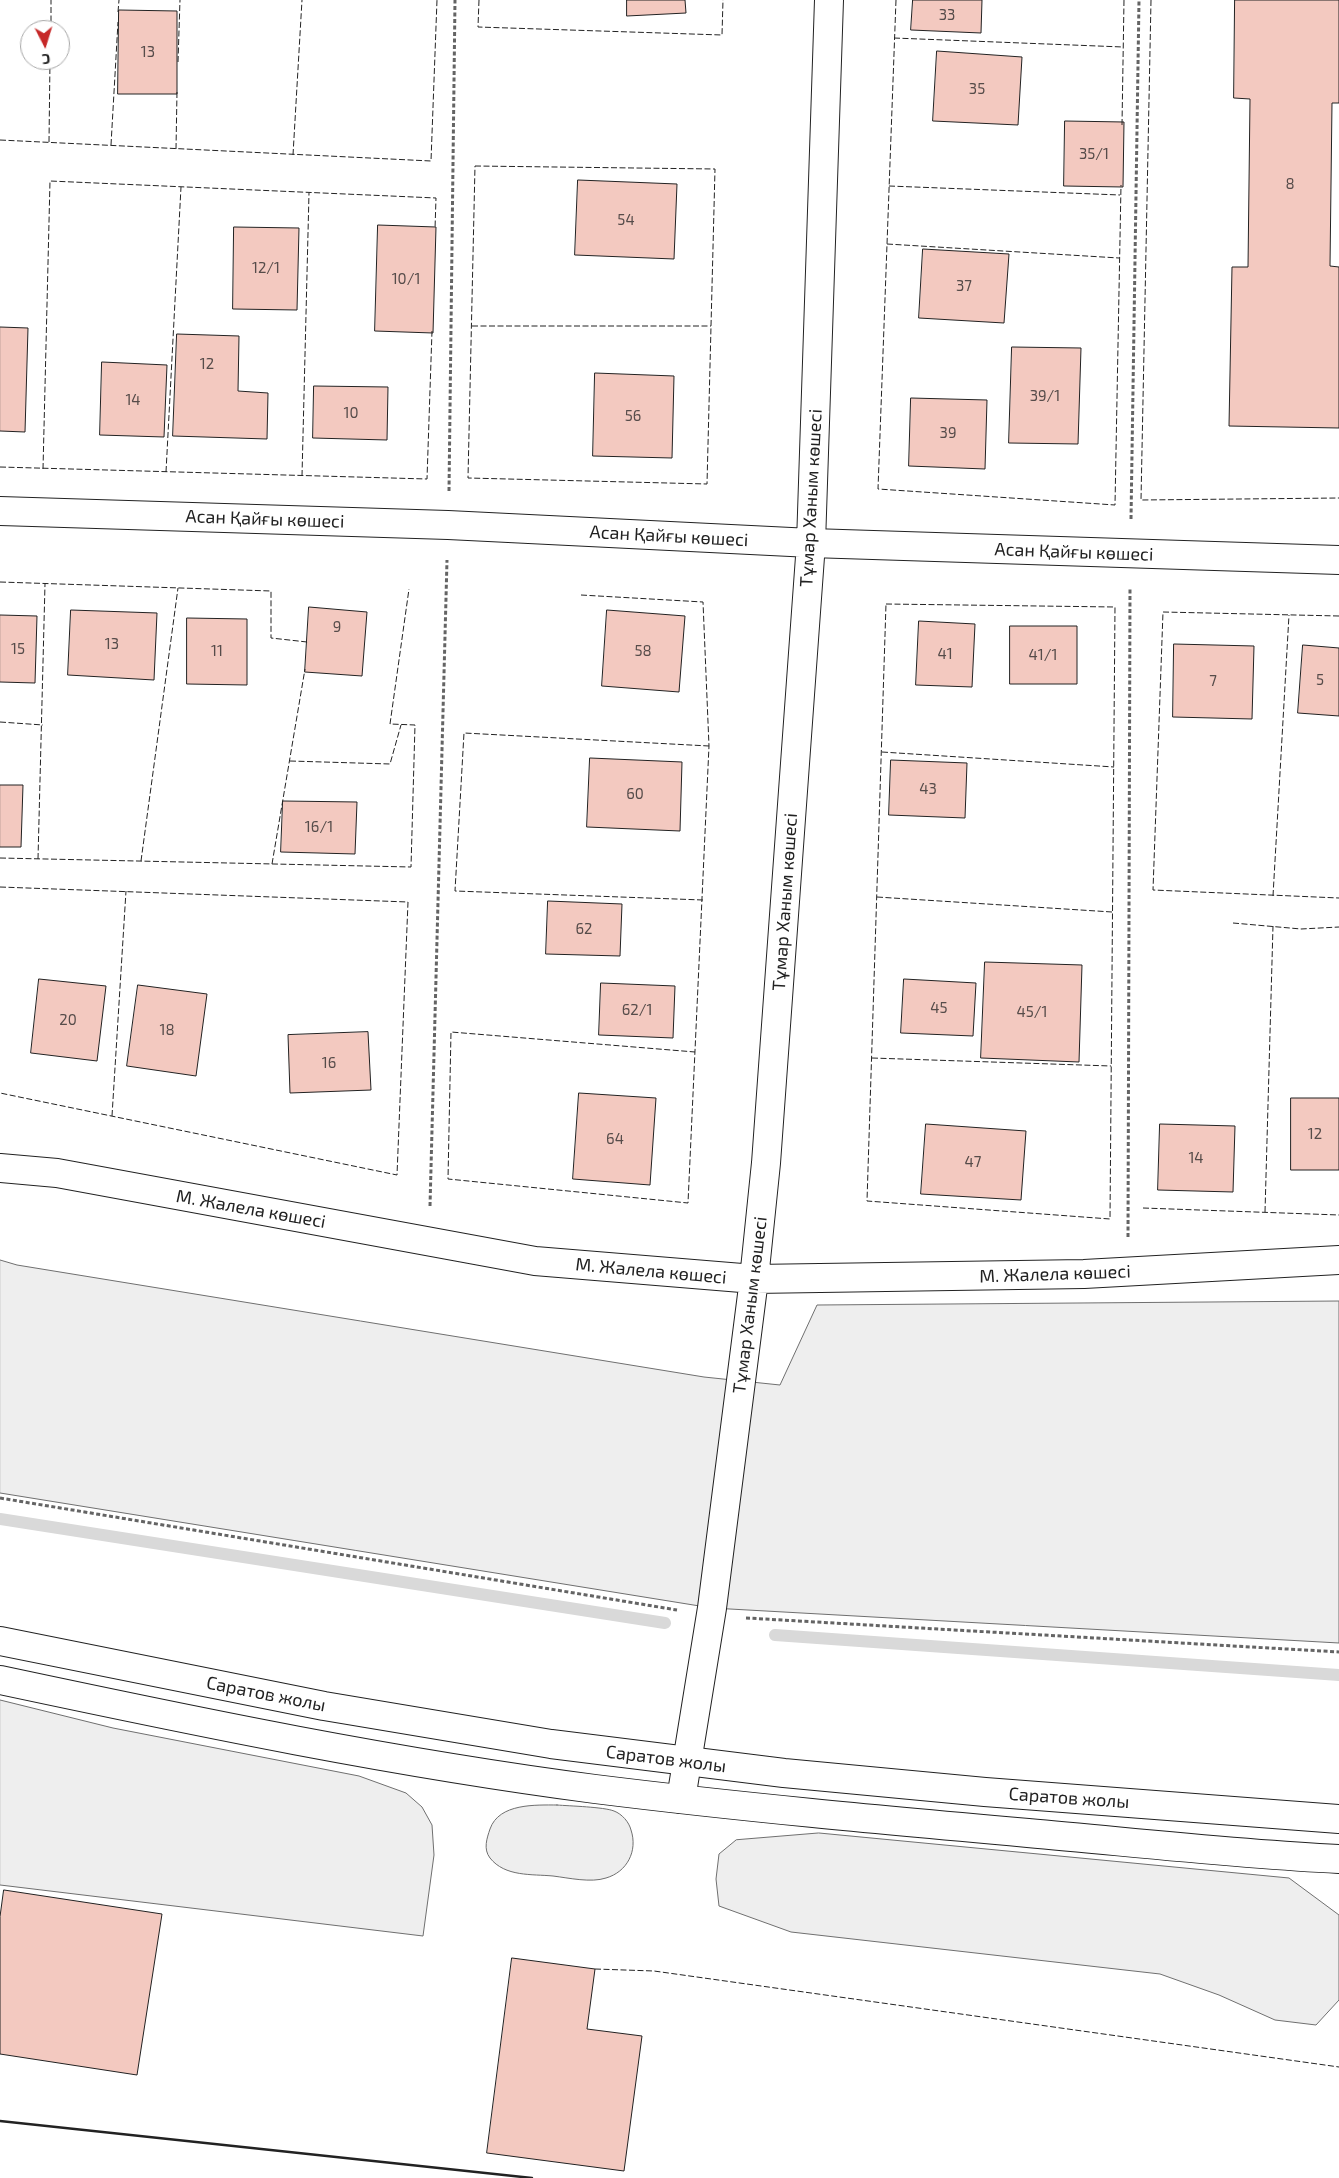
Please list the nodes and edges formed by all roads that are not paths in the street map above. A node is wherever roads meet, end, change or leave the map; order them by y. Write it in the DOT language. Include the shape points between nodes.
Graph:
graph roads {
  1 [pos="829,0"];
  2 [pos="0,511"];
  3 [pos="811,544"];
  4 [pos="1339,560"];
  5 [pos="0,1168"];
  6 [pos="1339,1260"];
  7 [pos="754,1279"];
  8 [pos="0,1641"];
  9 [pos="0,1680"];
  10 [pos="687,1761"];
  11 [pos="681,1799"];
  12 [pos="1339,1819"];
  13 [pos="1339,1859"];
  1 -- 3 [label="street, Тұмар Ханым көшесі"];
  2 -- 3 [label="street, Асан Қайғы көшесі" via="448,525"];
  3 -- 4 [label="street, Асан Қайғы көшесі"];
  3 -- 7 [label="street, Тұмар Ханым көшесі" via="767,1153"];
  5 -- 7 [label="street, М. Жалела көшесі" via="57,1173 535,1261"];
  6 -- 7 [label="street, М. Жалела көшесі" via="1084,1274"];
  7 -- 10 [label="street, Тұмар Ханым көшесі" via="711,1616"];
  8 -- 10 [label="street, Саратов жолы" via="324,1706 551,1744"];
  9 -- 11 [label="street" via="154,1713 414,1761"];
  10 -- 11 [label="street, Тұмар Ханым көшесі"];
  10 -- 12 [label="street, Саратов жолы" via="985,1792"];
  11 -- 13 [label="street"];
}
